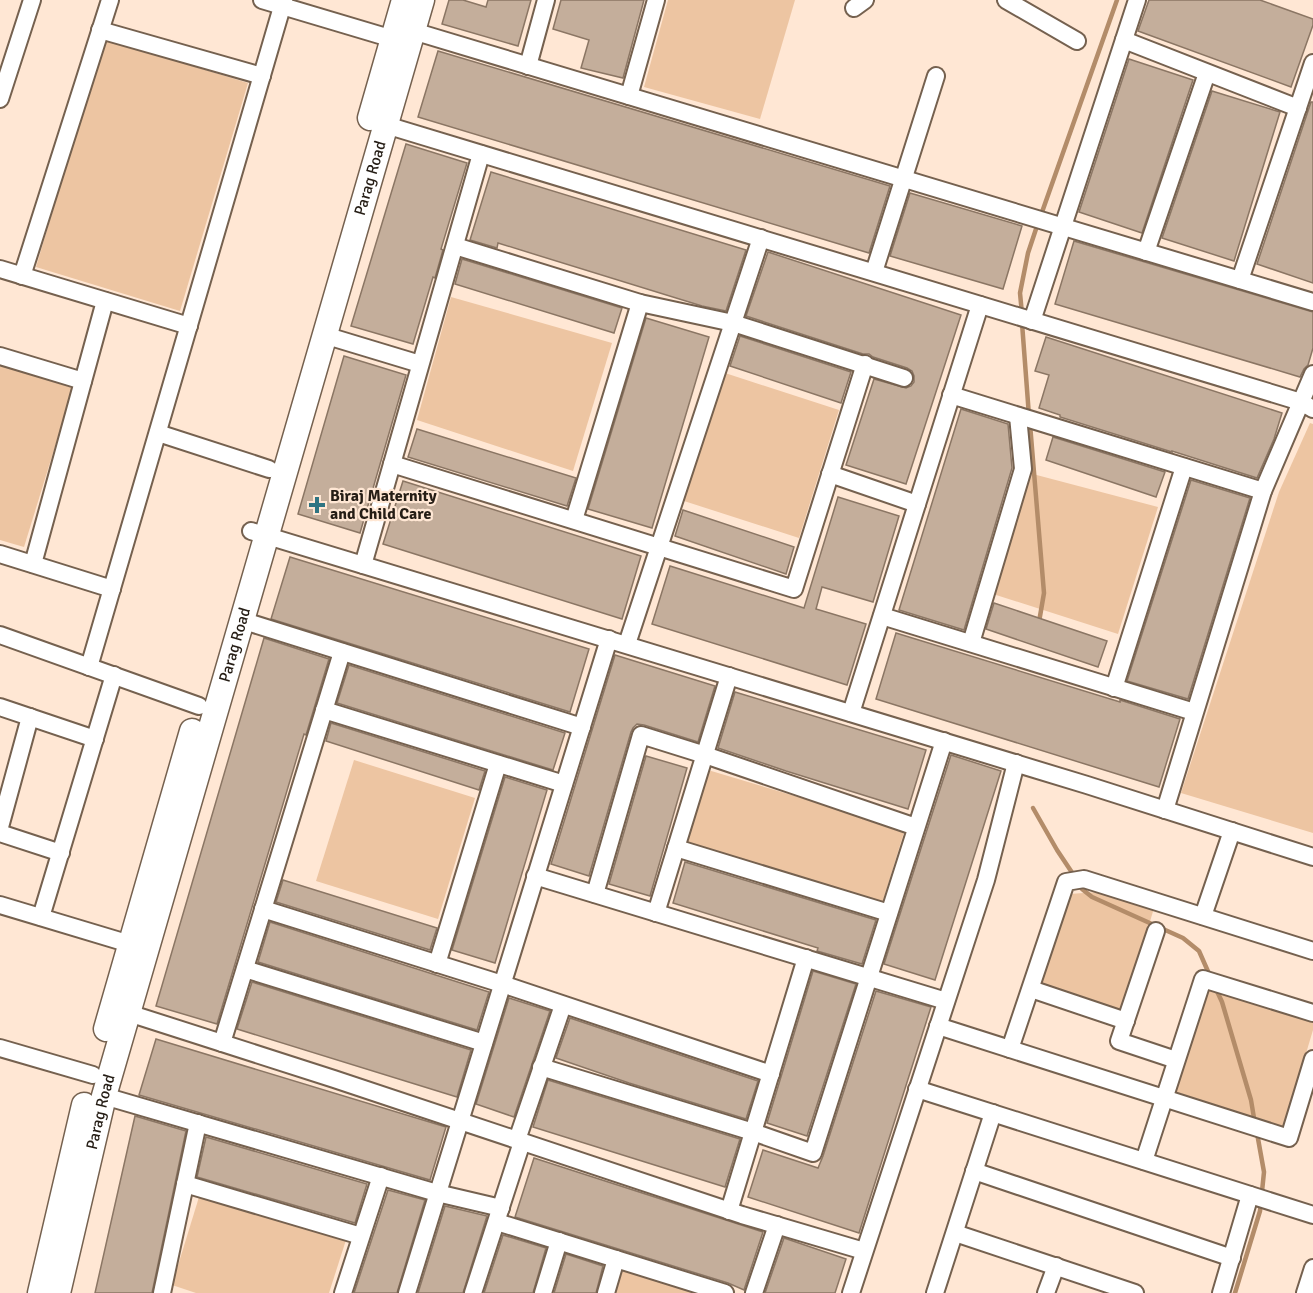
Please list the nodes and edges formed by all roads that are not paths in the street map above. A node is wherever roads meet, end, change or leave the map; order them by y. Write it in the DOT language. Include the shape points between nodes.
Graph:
graph roads {
  1 [pos="32,0"];
  2 [pos="110,0"];
  3 [pos="262,0"];
  4 [pos="404,0"];
  5 [pos="422,0"];
  6 [pos="546,0"];
  7 [pos="656,0"];
  8 [pos="1006,0"];
  9 [pos="1137,0"];
  10 [pos="283,3"];
  11 [pos="100,30"];
  12 [pos="403,35"];
  13 [pos="1124,40"];
  14 [pos="1077,41"];
  15 [pos="1313,63"];
  16 [pos="528,66"];
  17 [pos="1207,73"];
  18 [pos="262,76"];
  19 [pos="936,76"];
  20 [pos="629,96"];
  21 [pos="0,99"];
  22 [pos="1298,108"];
  23 [pos="378,122"];
  24 [pos="481,154"];
  25 [pos="904,179"];
  26 [pos="1056,225"];
  27 [pos="761,238"];
  28 [pos="455,246"];
  29 [pos="1146,252"];
  30 [pos="0,269"];
  31 [pos="874,272"];
  32 [pos="22,276"];
  33 [pos="1239,280"];
  34 [pos="105,301"];
  35 [pos="1313,302"];
  36 [pos="640,303"];
  37 [pos="980,304"];
  38 [pos="1024,318"];
  39 [pos="733,324"];
  40 [pos="189,326"];
  41 [pos="324,335"];
  42 [pos="0,356"];
  43 [pos="420,364"];
  44 [pos="865,364"];
  45 [pos="1313,374"];
  46 [pos="904,378"];
  47 [pos="83,381"];
  48 [pos="951,395"];
  49 [pos="1307,406"];
  50 [pos="1020,416"];
  51 [pos="158,433"];
  52 [pos="392,464"];
  53 [pos="1184,467"];
  54 [pos="269,469"];
  55 [pos="830,474"];
  56 [pos="1263,491"];
  57 [pos="917,504"];
  58 [pos="574,520"];
  59 [pos="258,533"];
  60 [pos="659,547"];
  61 [pos="0,554"];
  62 [pos="33,564"];
  63 [pos="363,564"];
  64 [pos="112,589"];
  65 [pos="882,616"];
  66 [pos="242,620"];
  67 [pos="0,635"];
  68 [pos="609,639"];
  69 [pos="971,643"];
  70 [pos="627,644"];
  71 [pos="342,652"];
  72 [pos="89,667"];
  73 [pos="114,675"];
  74 [pos="729,676"];
  75 [pos="1114,687"];
  76 [pos="200,706"];
  77 [pos="0,707"];
  78 [pos="324,710"];
  79 [pos="1194,712"];
  80 [pos="851,713"];
  81 [pos="30,717"];
  82 [pos="582,727"];
  83 [pos="95,739"];
  84 [pos="944,741"];
  85 [pos="705,755"];
  86 [pos="1016,763"];
  87 [pos="498,764"];
  88 [pos="564,784"];
  89 [pos="1165,810"];
  90 [pos="0,827"];
  91 [pos="916,827"];
  92 [pos="1232,831"];
  93 [pos="0,833"];
  94 [pos="676,848"];
  95 [pos="61,853"];
  96 [pos="1313,857"];
  97 [pos="535,876"];
  98 [pos="595,894"];
  99 [pos="0,905"];
  100 [pos="263,909"];
  101 [pos="656,913"];
  102 [pos="889,913"];
  103 [pos="1203,916"];
  104 [pos="42,917"];
  105 [pos="1156,931"];
  106 [pos="130,944"];
  107 [pos="1313,951"];
  108 [pos="806,958"];
  109 [pos="437,964"];
  110 [pos="245,969"];
  111 [pos="869,977"];
  112 [pos="502,984"];
  113 [pos="1031,989"];
  114 [pos="946,1001"];
  115 [pos="562,1005"];
  116 [pos="120,1010"];
  117 [pos="1313,1013"];
  118 [pos="1126,1021"];
  119 [pos="938,1026"];
  120 [pos="484,1042"];
  121 [pos="222,1043"];
  122 [pos="1010,1049"];
  123 [pos="0,1050"];
  124 [pos="1313,1059"];
  125 [pos="1176,1060"];
  126 [pos="542,1067"];
  127 [pos="771,1074"];
  128 [pos="99,1085"];
  129 [pos="918,1089"];
  130 [pos="1164,1098"];
  131 [pos="993,1113"];
  132 [pos="459,1121"];
  133 [pos="198,1123"];
  134 [pos="753,1132"];
  135 [pos="520,1141"];
  136 [pos="1144,1161"];
  137 [pos="974,1171"];
  138 [pos="381,1176"];
  139 [pos="185,1184"];
  140 [pos="437,1193"];
  141 [pos="1258,1198"];
  142 [pos="729,1211"];
  143 [pos="499,1215"];
  144 [pos="1313,1215"];
  145 [pos="777,1225"];
  146 [pos="955,1233"];
  147 [pos="361,1236"];
  148 [pos="559,1241"];
  149 [pos="864,1251"];
  150 [pos="1232,1258"];
  151 [pos="616,1259"];
  152 [pos="1056,1266"];
  153 [pos="1313,1268"];
  154 [pos="1110,1289"];
  155 [pos="164,1292"];
  156 [pos="40,1293"];
  157 [pos="58,1293"];
  158 [pos="343,1293"];
  159 [pos="407,1293"];
  160 [pos="473,1293"];
  161 [pos="543,1293"];
  162 [pos="606,1293"];
  163 [pos="725,1293"];
  164 [pos="754,1293"];
  165 [pos="851,1293"];
  166 [pos="935,1293"];
  167 [pos="1046,1293"];
  168 [pos="1135,1293"];
  169 [pos="1221,1293"];
  170 [pos="1305,1293"];
  1 -- 21 [label="street"];
  2 -- 11 [label="street"];
  3 -- 10 [label="street"];
  4 -- 12 [label="street, Parag Road"];
  5 -- 12 [label="street, Parag Road"];
  6 -- 16 [label="street"];
  7 -- 20 [label="street"];
  8 -- 14 [label="street"];
  9 -- 13 [label="street"];
  10 -- 12 [label="street"];
  10 -- 18 [label="street"];
  11 -- 18 [label="street"];
  11 -- 32 [label="street"];
  12 -- 16 [label="street"];
  12 -- 23 [label="street, Parag Road"];
  13 -- 17 [label="street"];
  13 -- 26 [label="street"];
  15 -- 22 [label="street"];
  16 -- 20 [label="street"];
  17 -- 22 [label="street"];
  17 -- 29 [label="street"];
  18 -- 40 [label="street"];
  19 -- 25 [label="street"];
  20 -- 25 [label="street"];
  22 -- 33 [label="street"];
  23 -- 24 [label="street"];
  23 -- 41 [label="street, Parag Road"];
  23 -- 54 [label="street, Parag Road"];
  24 -- 27 [label="street"];
  24 -- 28 [label="street"];
  25 -- 26 [label="street"];
  25 -- 31 [label="street"];
  26 -- 29 [label="street"];
  26 -- 38 [label="street"];
  27 -- 31 [label="street"];
  27 -- 39 [label="street"];
  28 -- 36 [label="street"];
  28 -- 43 [label="street"];
  29 -- 33 [label="street"];
  30 -- 32 [label="street"];
  31 -- 37 [label="street"];
  32 -- 34 [label="street"];
  33 -- 35 [label="street"];
  34 -- 40 [label="street"];
  34 -- 47 [label="street"];
  36 -- 39 [label="street"];
  36 -- 58 [label="street"];
  37 -- 38 [label="street"];
  37 -- 48 [label="street"];
  38 -- 49 [label="street"];
  39 -- 44 [label="street"];
  39 -- 60 [label="street"];
  40 -- 51 [label="street"];
  41 -- 43 [label="street"];
  41 -- 59 [label="street, Parag Road"];
  42 -- 47 [label="street"];
  43 -- 52 [label="street"];
  44 -- 46 [label="street"];
  44 -- 55 [label="street"];
  45 -- 49 [label="street"];
  47 -- 62 [label="street"];
  48 -- 50 [label="street"];
  48 -- 57 [label="street"];
  49 -- 56 [label="street"];
  50 -- 53 [label="street"];
  50 -- 69 [label="street" via="1023,469"];
  51 -- 54 [label="street"];
  51 -- 64 [label="street"];
  52 -- 58 [label="street"];
  52 -- 63 [label="street"];
  53 -- 56 [label="street"];
  53 -- 75 [label="street"];
  54 -- 59 [label="street, Parag Road"];
  55 -- 57 [label="street"];
  55 -- 60 [label="street" via="794,589"];
  56 -- 79 [label="street"];
  57 -- 65 [label="street"];
  58 -- 60 [label="street"];
  59 -- 63 [label="street"];
  59 -- 66 [label="street, Parag Road"];
  59 -- 76 [label="street, Parag Road"];
  60 -- 70 [label="street"];
  61 -- 62 [label="street"];
  62 -- 64 [label="street"];
  63 -- 68 [label="street"];
  64 -- 72 [label="street"];
  65 -- 69 [label="street"];
  65 -- 80 [label="street"];
  66 -- 71 [label="street"];
  66 -- 116 [label="street, Parag Road"];
  67 -- 72 [label="street"];
  68 -- 70 [label="street"];
  68 -- 82 [label="street"];
  69 -- 75 [label="street"];
  70 -- 74 [label="street"];
  71 -- 78 [label="street"];
  71 -- 82 [label="street"];
  72 -- 73 [label="street"];
  73 -- 76 [label="street"];
  73 -- 83 [label="street"];
  74 -- 80 [label="street"];
  74 -- 85 [label="street"];
  75 -- 79 [label="street"];
  76 -- 106 [label="street, Parag Road"];
  77 -- 81 [label="street"];
  78 -- 87 [label="street"];
  78 -- 100 [label="street"];
  79 -- 89 [label="street"];
  80 -- 84 [label="street"];
  81 -- 83 [label="street"];
  81 -- 90 [label="street"];
  82 -- 88 [label="street"];
  83 -- 95 [label="street"];
  84 -- 86 [label="street"];
  84 -- 91 [label="street"];
  85 -- 91 [label="street"];
  85 -- 94 [label="street"];
  85 -- 98 [label="street" via="641,735"];
  86 -- 89 [label="street"];
  86 -- 114 [label="street" via="986,880"];
  87 -- 88 [label="street"];
  87 -- 109 [label="street"];
  88 -- 97 [label="street"];
  89 -- 92 [label="street"];
  91 -- 102 [label="street"];
  92 -- 96 [label="street"];
  92 -- 103 [label="street"];
  93 -- 95 [label="street"];
  94 -- 101 [label="street"];
  94 -- 102 [label="street"];
  95 -- 104 [label="street"];
  97 -- 98 [label="street"];
  97 -- 112 [label="street"];
  98 -- 101 [label="street"];
  99 -- 104 [label="street"];
  100 -- 109 [label="street"];
  100 -- 110 [label="street"];
  101 -- 108 [label="street"];
  102 -- 111 [label="street"];
  103 -- 107 [label="street"];
  103 -- 113 [label="street" via="1084,879 1066,882"];
  104 -- 106 [label="street"];
  105 -- 118 [label="street"];
  106 -- 116 [label="street, Parag Road"];
  108 -- 111 [label="street"];
  108 -- 127 [label="street"];
  109 -- 112 [label="street"];
  110 -- 120 [label="street"];
  110 -- 121 [label="street"];
  111 -- 114 [label="street"];
  111 -- 134 [label="street" via="813,1153"];
  112 -- 115 [label="street"];
  112 -- 120 [label="street"];
  113 -- 118 [label="street"];
  113 -- 122 [label="street"];
  114 -- 119 [label="street"];
  115 -- 126 [label="street"];
  115 -- 127 [label="street"];
  116 -- 121 [label="street"];
  116 -- 128 [label="street, Parag Road"];
  117 -- 125 [label="street" via="1203,979"];
  118 -- 125 [label="street" via="1119,1041"];
  119 -- 122 [label="street"];
  119 -- 129 [label="street"];
  120 -- 132 [label="street"];
  121 -- 132 [label="street"];
  122 -- 130 [label="street"];
  123 -- 128 [label="street"];
  124 -- 130 [label="street" via="1288,1138"];
  125 -- 130 [label="street"];
  126 -- 134 [label="street"];
  126 -- 135 [label="street"];
  127 -- 134 [label="street"];
  128 -- 133 [label="street"];
  128 -- 156 [label="street, Parag Road" via="84,1107"];
  128 -- 157 [label="street, Parag Road"];
  129 -- 131 [label="street"];
  129 -- 149 [label="street"];
  130 -- 136 [label="street"];
  131 -- 136 [label="street"];
  131 -- 137 [label="street"];
  132 -- 135 [label="street"];
  132 -- 140 [label="street"];
  133 -- 138 [label="street"];
  133 -- 139 [label="street"];
  134 -- 142 [label="street"];
  135 -- 142 [label="street"];
  135 -- 143 [label="street"];
  136 -- 141 [label="street"];
  137 -- 146 [label="street"];
  137 -- 150 [label="street"];
  138 -- 140 [label="street"];
  138 -- 147 [label="street"];
  139 -- 147 [label="street"];
  139 -- 155 [label="street"];
  140 -- 143 [label="street"];
  140 -- 159 [label="street"];
  141 -- 144 [label="street"];
  141 -- 150 [label="street"];
  142 -- 145 [label="street"];
  143 -- 148 [label="street"];
  143 -- 160 [label="street"];
  145 -- 149 [label="street"];
  145 -- 164 [label="street"];
  146 -- 152 [label="street"];
  146 -- 166 [label="street"];
  147 -- 158 [label="street"];
  148 -- 151 [label="street"];
  148 -- 161 [label="street"];
  149 -- 165 [label="street"];
  150 -- 169 [label="street"];
  151 -- 162 [label="street"];
  151 -- 163 [label="street"];
  152 -- 154 [label="street"];
  152 -- 167 [label="street"];
  153 -- 170 [label="street"];
  154 -- 168 [label="street"];
}
